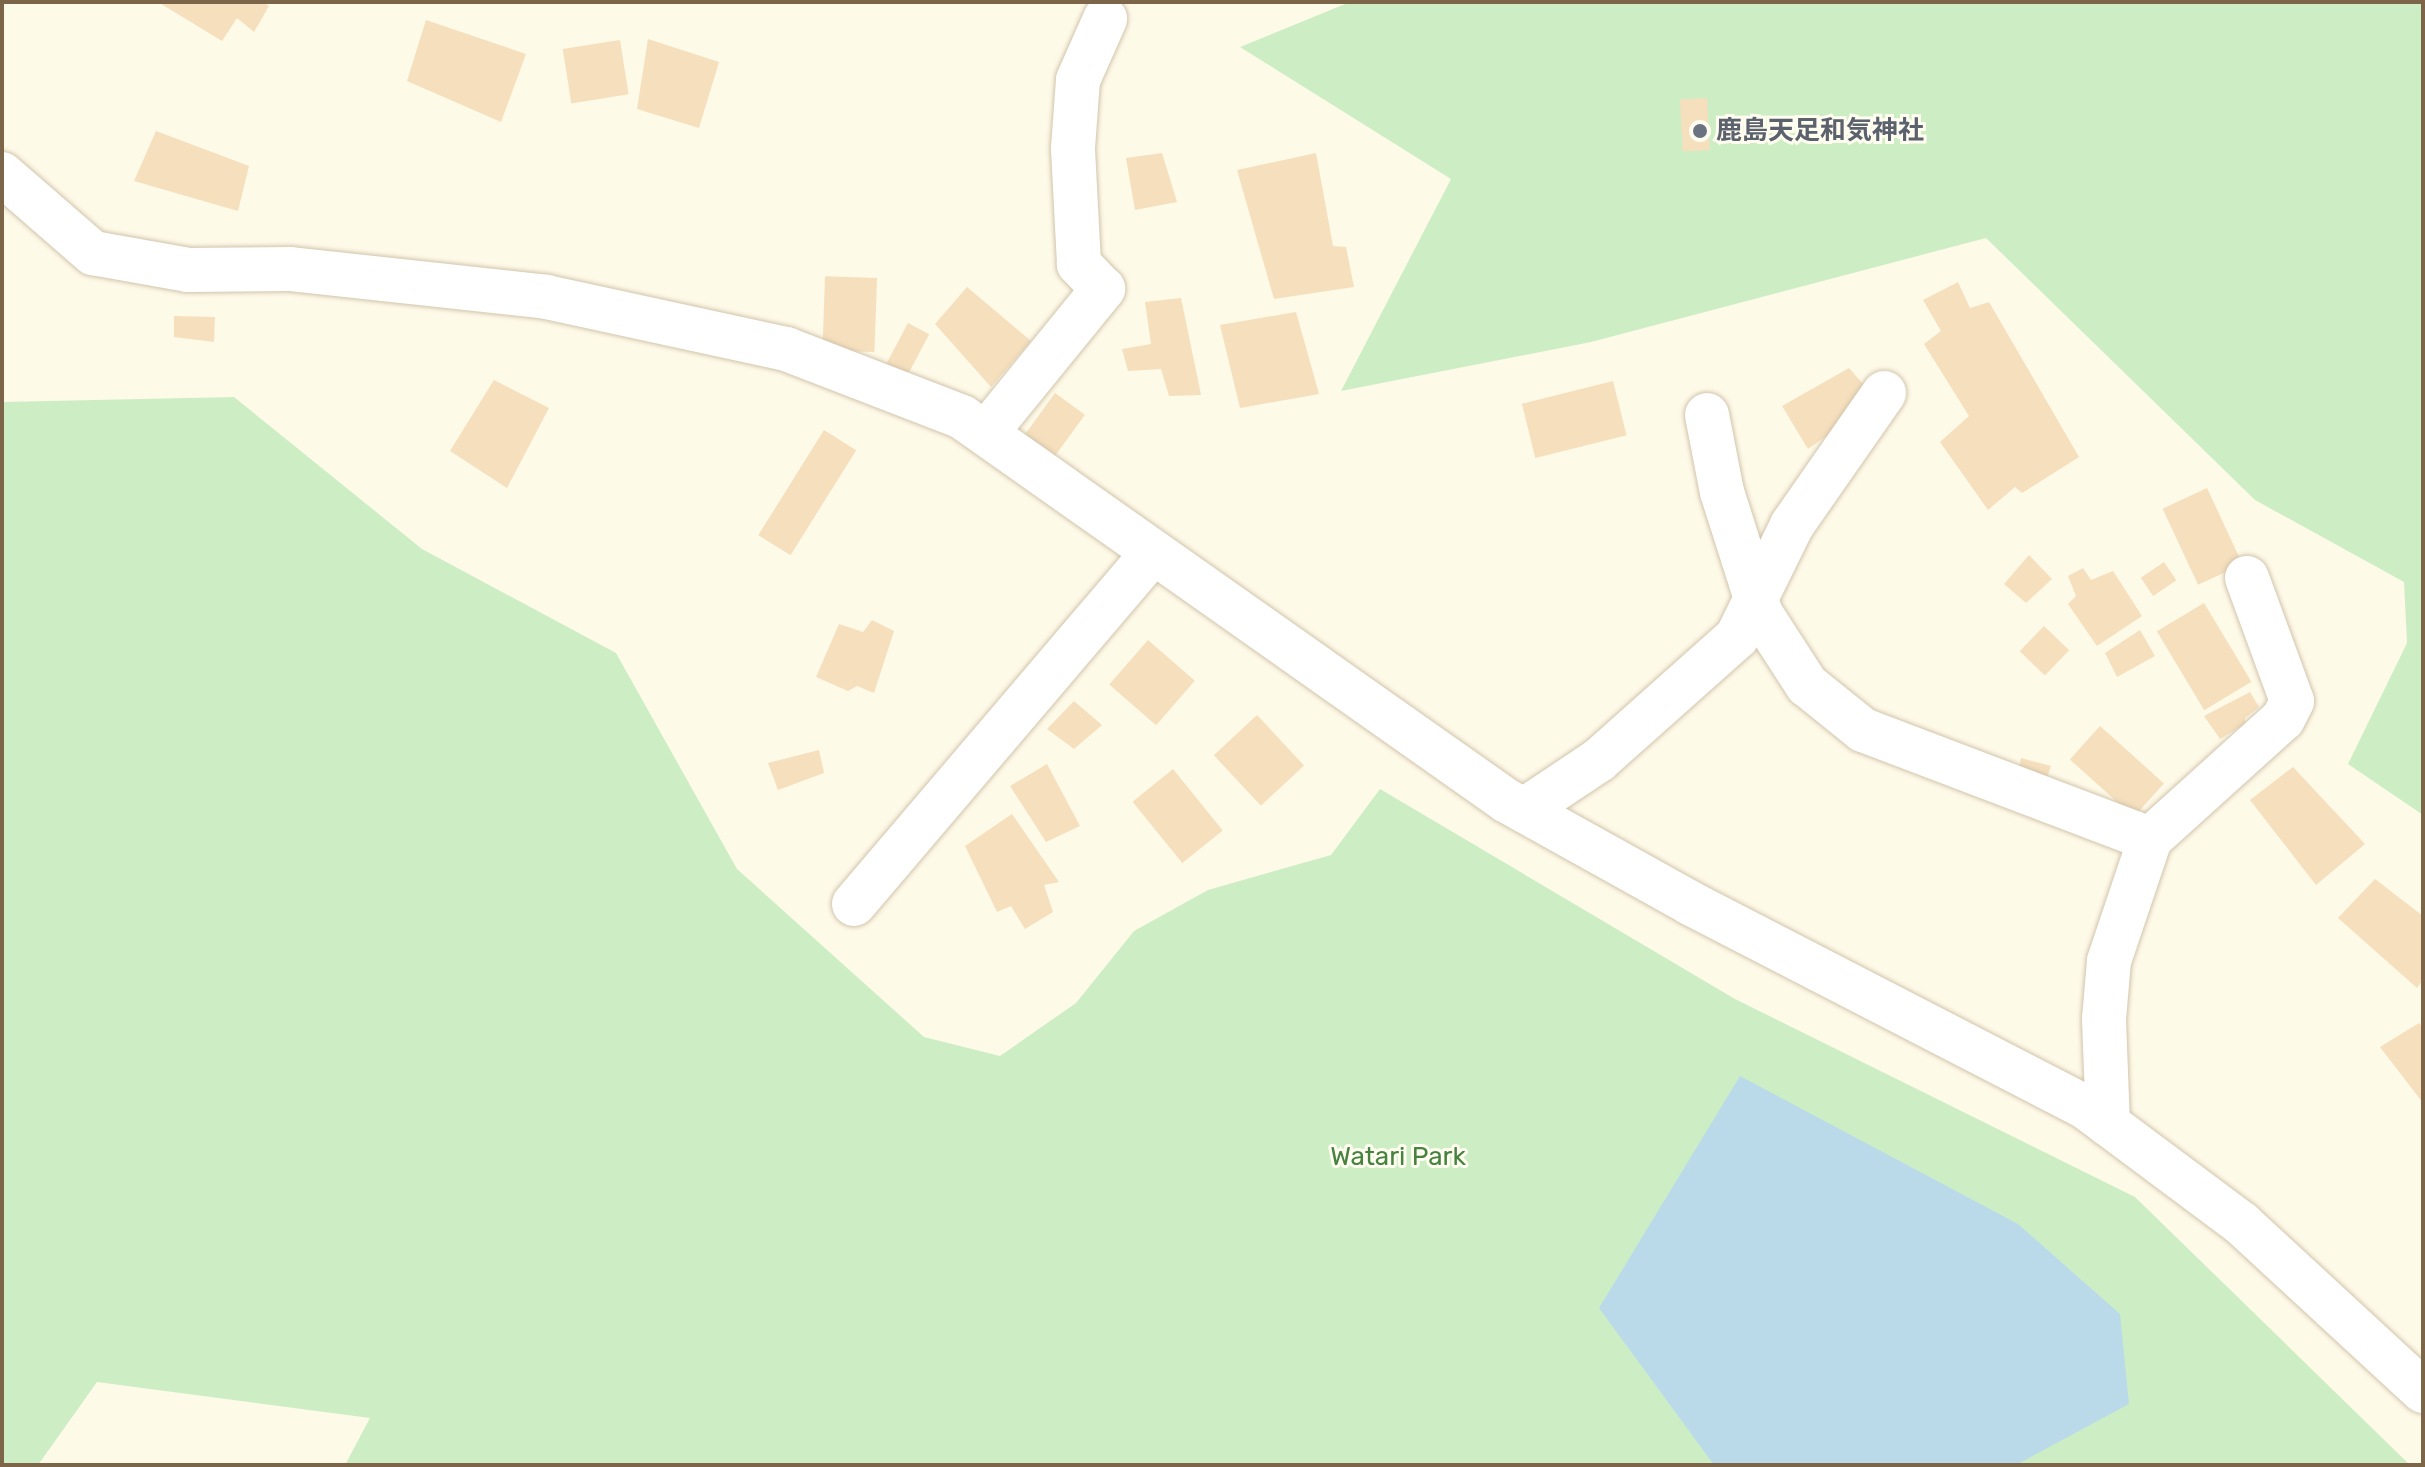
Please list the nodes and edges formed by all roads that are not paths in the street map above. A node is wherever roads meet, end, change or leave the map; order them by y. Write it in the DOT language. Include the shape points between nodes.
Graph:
graph roads {
  1 [pos="1105,19"];
  2 [pos="2,174"];
  3 [pos="1884,393"];
  4 [pos="1707,415"];
  5 [pos="974,425"];
  6 [pos="1153,553"];
  7 [pos="2247,578"];
  8 [pos="1758,602"];
  9 [pos="1524,810"];
  10 [pos="2150,839"];
  11 [pos="854,904"];
  12 [pos="2108,1124"];
  13 [pos="2423,1391"];
  1 -- 5 [label="street" via="1078,80 1073,148 1079,264 1103,289"];
  2 -- 5 [label="street" via="93,253 188,270 290,269 546,297 786,349"];
  3 -- 8 [label="street" via="1792,525"];
  4 -- 8 [label="street" via="1722,492"];
  5 -- 6 [label="street"];
  6 -- 9 [label="street"];
  6 -- 11 [label="street"];
  7 -- 10 [label="street" via="2292,701 2283,719"];
  8 -- 9 [label="street" via="1737,637 1675,697 1599,760"];
  8 -- 10 [label="street" via="1807,685 1863,730"];
  9 -- 12 [label="street" via="1690,903 2084,1106"];
  10 -- 12 [label="street" via="2109,961 2104,1019"];
  12 -- 13 [label="street" via="2241,1223"];
}
